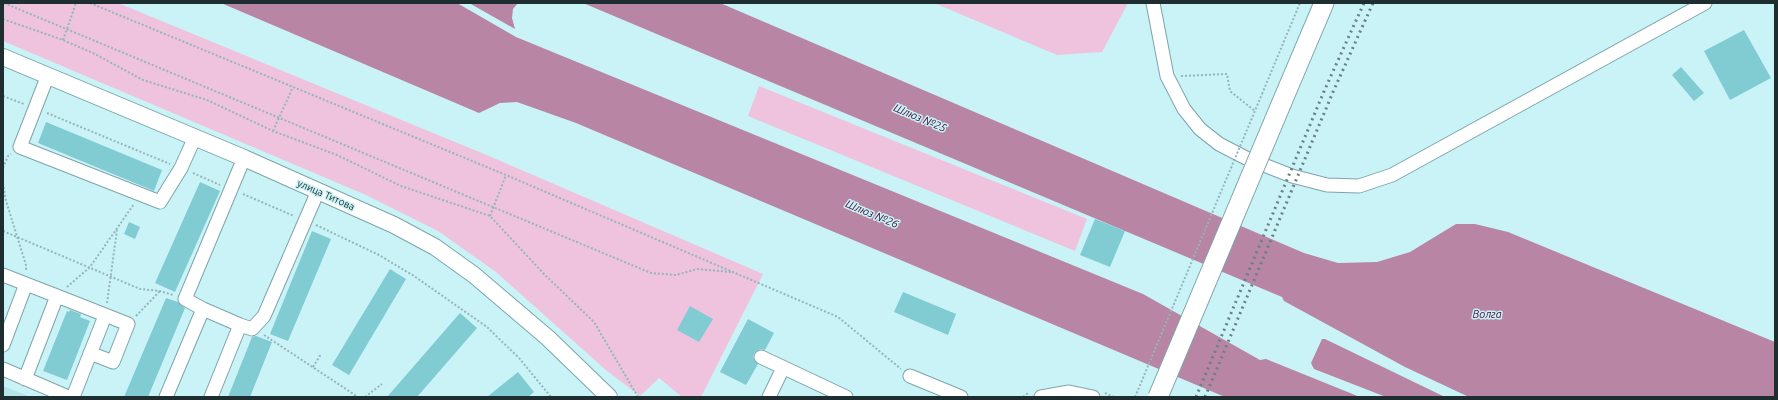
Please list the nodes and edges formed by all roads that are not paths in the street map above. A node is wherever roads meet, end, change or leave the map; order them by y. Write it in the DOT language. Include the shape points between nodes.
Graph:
graph roads {
  1 [pos="1153,3"];
  2 [pos="1324,3"];
  3 [pos="1705,3"];
  4 [pos="3,57"];
  5 [pos="48,75"];
  6 [pos="195,137"];
  7 [pos="244,158"];
  8 [pos="318,191"];
  9 [pos="3,275"];
  10 [pos="26,284"];
  11 [pos="57,296"];
  12 [pos="203,309"];
  13 [pos="105,316"];
  14 [pos="246,327"];
  15 [pos="3,345"];
  16 [pos="90,353"];
  17 [pos="761,357"];
  18 [pos="783,368"];
  19 [pos="3,369"];
  20 [pos="910,376"];
  21 [pos="25,379"];
  22 [pos="936,391"];
  23 [pos="68,397"];
  24 [pos="73,397"];
  25 [pos="166,397"];
  26 [pos="211,397"];
  27 [pos="609,397"];
  28 [pos="769,397"];
  29 [pos="846,397"];
  30 [pos="961,397"];
  31 [pos="1041,397"];
  32 [pos="1093,397"];
  33 [pos="1158,397"];
  1 -- 3 [label="street" via="1167,76 1184,109 1200,129 1219,144 1246,158 1292,176 1327,185 1359,186 1392,175"];
  2 -- 33 [label="highway, bridge"];
  4 -- 5 [label="main road, улица Титова"];
  5 -- 6 [label="main road, улица Титова"];
  5 -- 6 [label="street" via="20,147 160,202 181,168"];
  6 -- 7 [label="main road, улица Титова"];
  7 -- 8 [label="main road, улица Титова"];
  7 -- 12 [label="street" via="185,299"];
  8 -- 14 [label="street" via="264,316"];
  8 -- 27 [label="main road, улица Титова" via="394,225 435,247 474,274 548,338"];
  9 -- 10 [label="street"];
  10 -- 11 [label="street"];
  10 -- 15 [label="street"];
  11 -- 13 [label="street"];
  11 -- 21 [label="street"];
  12 -- 14 [label="street"];
  12 -- 25 [label="street"];
  13 -- 16 [label="street"];
  13 -- 16 [label="street" via="128,324 113,362"];
  14 -- 26 [label="street"];
  16 -- 24 [label="street"];
  17 -- 18 [label="street"];
  18 -- 28 [label="street"];
  18 -- 29 [label="street"];
  19 -- 21 [label="street"];
  20 -- 22 [label="street"];
  21 -- 23 [label="street"];
  22 -- 30 [label="street"];
  31 -- 32 [label="street" via="1069,392"];
}
